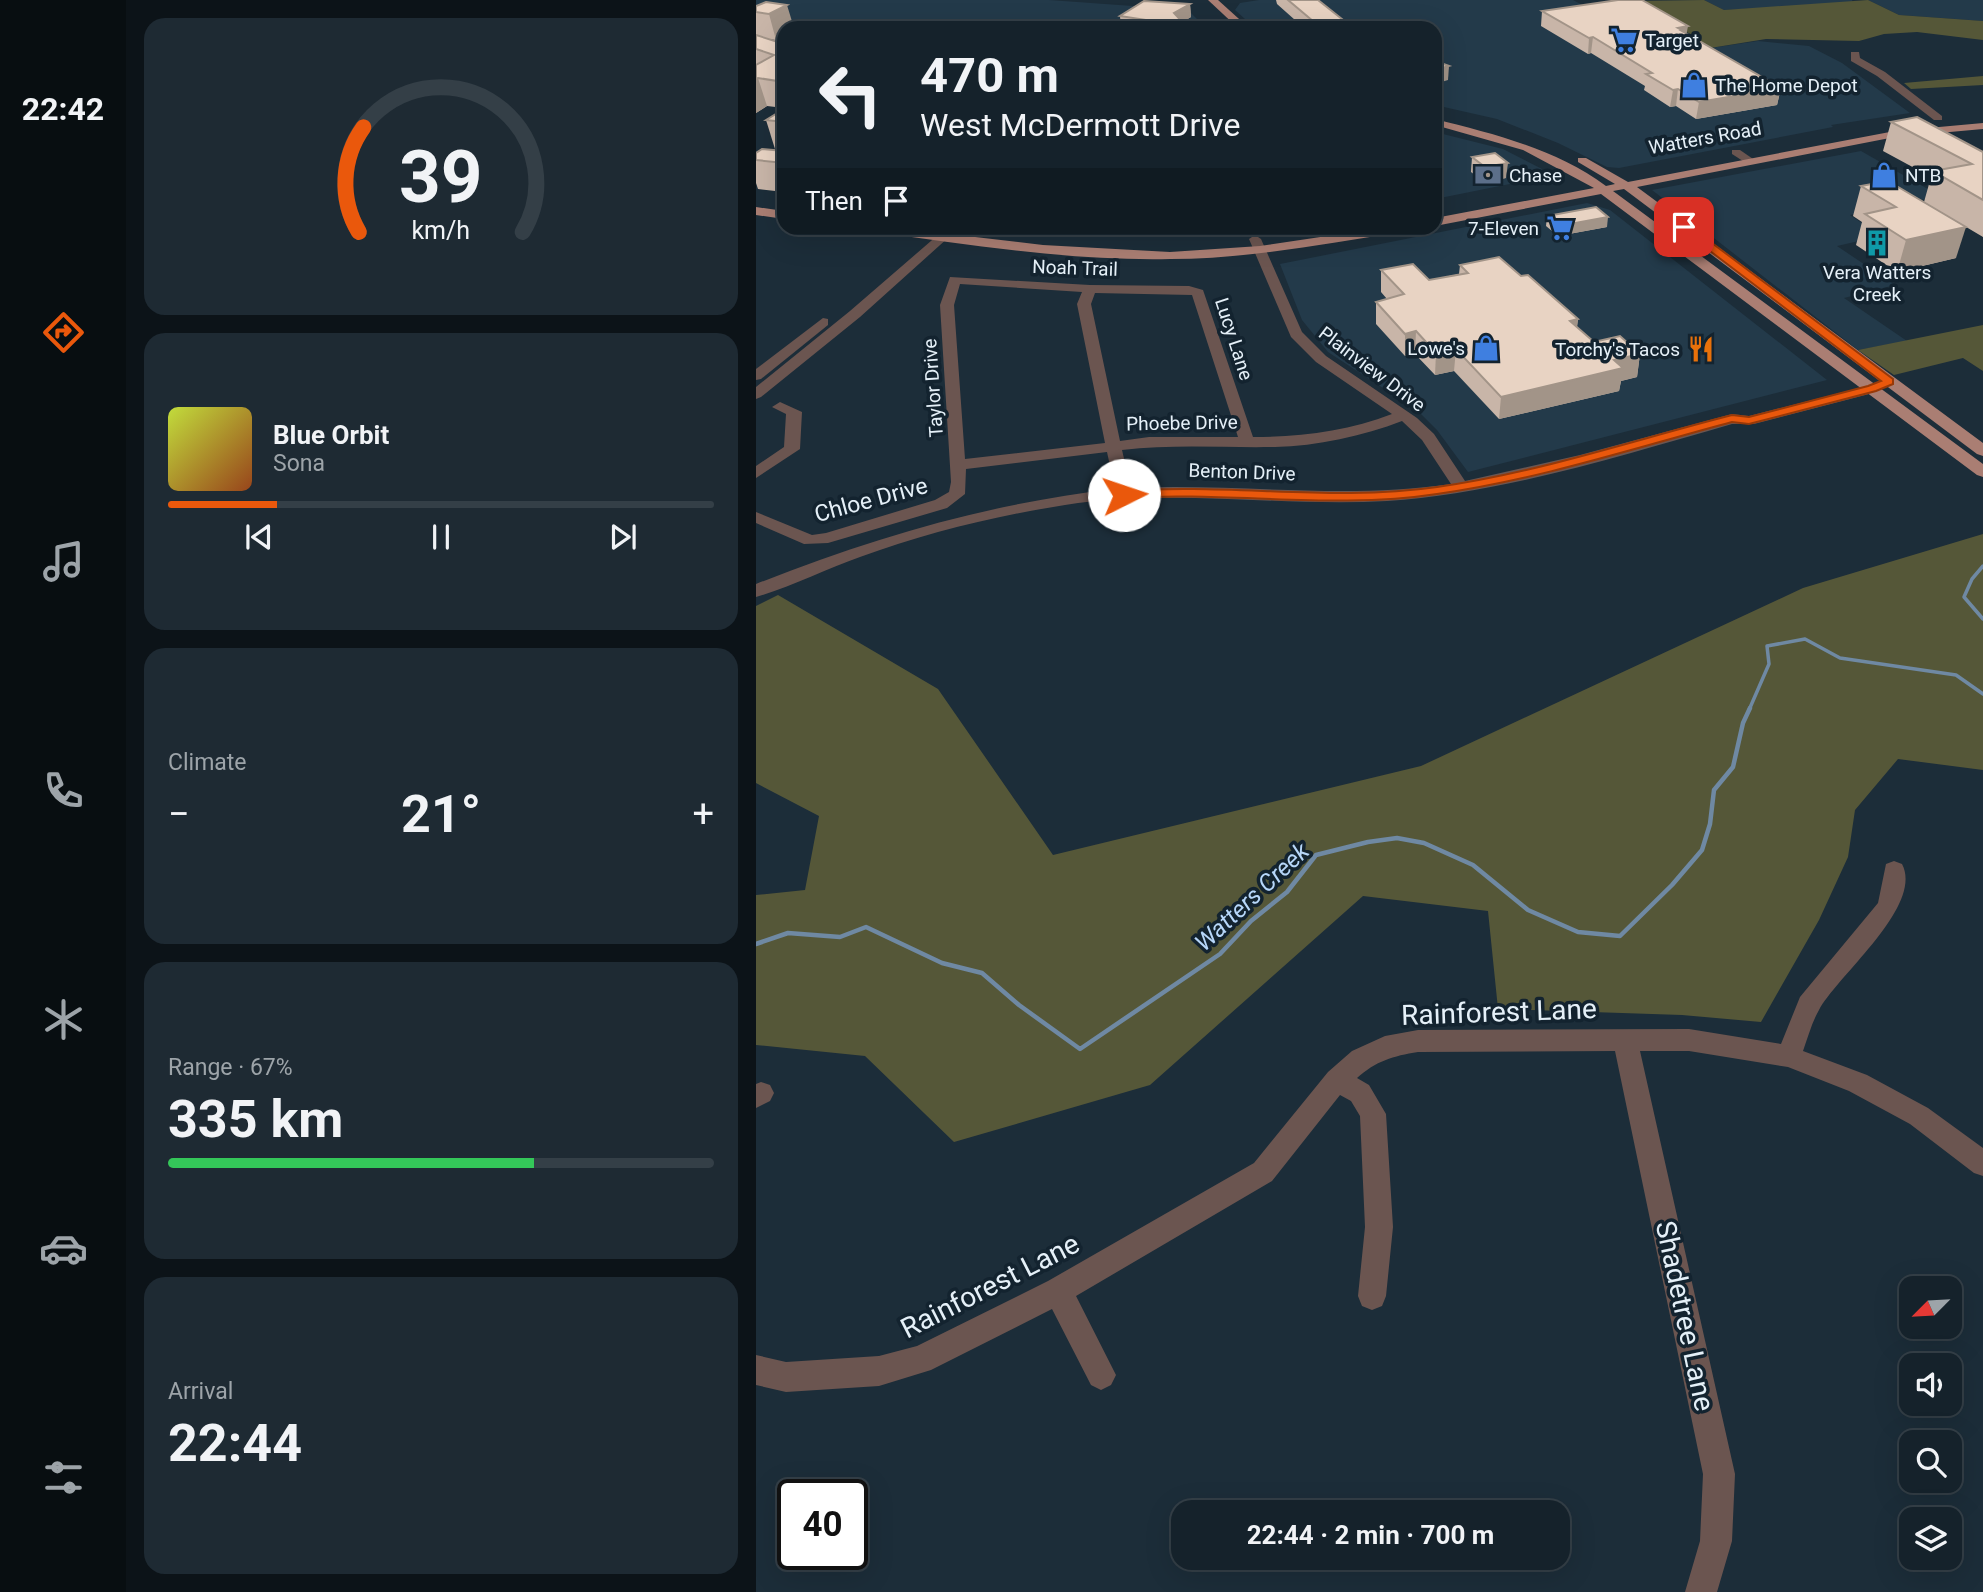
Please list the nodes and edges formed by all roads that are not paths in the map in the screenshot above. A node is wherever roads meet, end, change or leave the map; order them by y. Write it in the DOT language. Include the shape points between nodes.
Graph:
graph roads {
  1 [pos="1213,0"];
  2 [pos="1239,21"];
  3 [pos="1855,54"];
  4 [pos="1983,115"];
  5 [pos="1938,118"];
  6 [pos="1442,124"];
  7 [pos="1983,127"];
  8 [pos="1519,133"];
  9 [pos="1547,144"];
  10 [pos="1736,152"];
  11 [pos="1572,155"];
  12 [pos="1750,161"];
  13 [pos="1669,164"];
  14 [pos="1648,168"];
  15 [pos="1610,175"];
  16 [pos="1589,179"];
  17 [pos="1550,186"];
  18 [pos="1626,186"];
  19 [pos="1605,190"];
  20 [pos="756,198"];
  21 [pos="777,201"];
  22 [pos="756,211"];
  23 [pos="777,214"];
  24 [pos="1442,221"];
  25 [pos="935,235"];
  26 [pos="936,235"];
  27 [pos="958,235"];
  28 [pos="1046,235"];
  29 [pos="1300,235"];
  30 [pos="1342,235"];
  31 [pos="1258,245"];
  32 [pos="1732,262"];
  33 [pos="1709,267"];
  34 [pos="954,279"];
  35 [pos="1090,289"];
  36 [pos="1194,291"];
  37 [pos="756,376"];
  38 [pos="1889,381"];
  39 [pos="1866,384"];
  40 [pos="756,394"];
  41 [pos="779,407"];
  42 [pos="1405,415"];
  43 [pos="1247,442"];
  44 [pos="1112,446"];
  45 [pos="1983,451"];
  46 [pos="958,465"];
  47 [pos="1983,472"];
  48 [pos="756,473"];
  49 [pos="1460,486"];
  50 [pos="957,494"];
  51 [pos="1124,495"];
  52 [pos="756,517"];
  53 [pos="756,592"];
  54 [pos="1894,870"];
  55 [pos="1625,1040"];
  56 [pos="1789,1056"];
  57 [pos="1337,1080"];
  58 [pos="1983,1164"];
  59 [pos="1058,1291"];
  60 [pos="1372,1296"];
  61 [pos="756,1370"];
  62 [pos="1101,1375"];
  63 [pos="1701,1592"];
  1 -- 2 [label="main road" via="1229,7"];
  3 -- 5 [label="street" via="1855,59"];
  4 -- 5 [label="main road, Watters Road"];
  5 -- 10 [label="main road, Watters Road"];
  6 -- 16 [label="main road" via="1527,148"];
  7 -- 12 [label="main road" via="1895,134"];
  8 -- 9 [label="main road"];
  10 -- 12 [label="street"];
  10 -- 13 [label="main road, Watters Road"];
  11 -- 15 [label="main road"];
  12 -- 18 [label="main road"];
  14 -- 15 [label="main road, Watters Road"];
  15 -- 16 [label="main road, Watters Road"];
  15 -- 18 [label="main road"];
  16 -- 17 [label="main road, Watters Road"];
  16 -- 19 [label="main road"];
  18 -- 19 [label="main road"];
  18 -- 32 [label="main road"];
  19 -- 24 [label="main road"];
  19 -- 33 [label="main road"];
  20 -- 21 [label="main road"];
  22 -- 23 [label="main road"];
  25 -- 37 [label="street"];
  26 -- 40 [label="street"];
  27 -- 31 [label="main road" via="1067,252 1125,255"];
  28 -- 31 [label="main road" via="1118,242"];
  29 -- 31 [label="main road"];
  30 -- 31 [label="main road"];
  31 -- 42 [label="street, Plainview Drive" via="1296,334 1321,359"];
  32 -- 33 [label="main road"];
  32 -- 38 [label="main road"];
  33 -- 39 [label="main road"];
  34 -- 35 [label="street, Noah Trail"];
  34 -- 46 [label="street, Taylor Drive" via="947,305"];
  35 -- 36 [label="street, Noah Trail"];
  35 -- 44 [label="street" via="1084,304"];
  36 -- 43 [label="street, Lucy Lane" via="1200,297"];
  38 -- 39 [label="street, Benton Drive"];
  38 -- 45 [label="main road"];
  39 -- 47 [label="main road"];
  39 -- 49 [label="street, Benton Drive" via="1749,421 1732,419"];
  41 -- 48 [label="street" via="794,412 792,449"];
  42 -- 43 [label="street, Phoebe Drive" via="1317,438"];
  42 -- 49 [label="street, Plainview Drive" via="1428,437"];
  43 -- 44 [label="street, Phoebe Drive"];
  44 -- 46 [label="street, Phoebe Drive"];
  44 -- 51 [label="street"];
  46 -- 50 [label="street, Taylor Drive"];
  49 -- 51 [label="street, Benton Drive" via="1360,496 1174,491"];
  50 -- 52 [label="street, Chloe Drive" via="941,505 819,539 810,540"];
  51 -- 53 [label="street, Benton Drive" via="1078,498 947,526 842,557"];
  54 -- 56 [label="street" via="1889,906 1809,1004"];
  55 -- 56 [label="street, Rainforest Lane" via="1689,1040"];
  55 -- 57 [label="street, Rainforest Lane" via="1418,1041 1385,1047 1361,1059"];
  55 -- 63 [label="street, Shadetree Lane" via="1719,1474 1716,1541"];
  56 -- 58 [label="street, Rainforest Lane" via="1858,1083 1919,1115"];
  57 -- 59 [label="street, Rainforest Lane" via="1263,1172"];
  57 -- 60 [label="street" via="1360,1093 1373,1114 1379,1227"];
  59 -- 61 [label="street, Rainforest Lane" via="921,1360 879,1371 786,1377"];
  59 -- 62 [label="street"];
}
